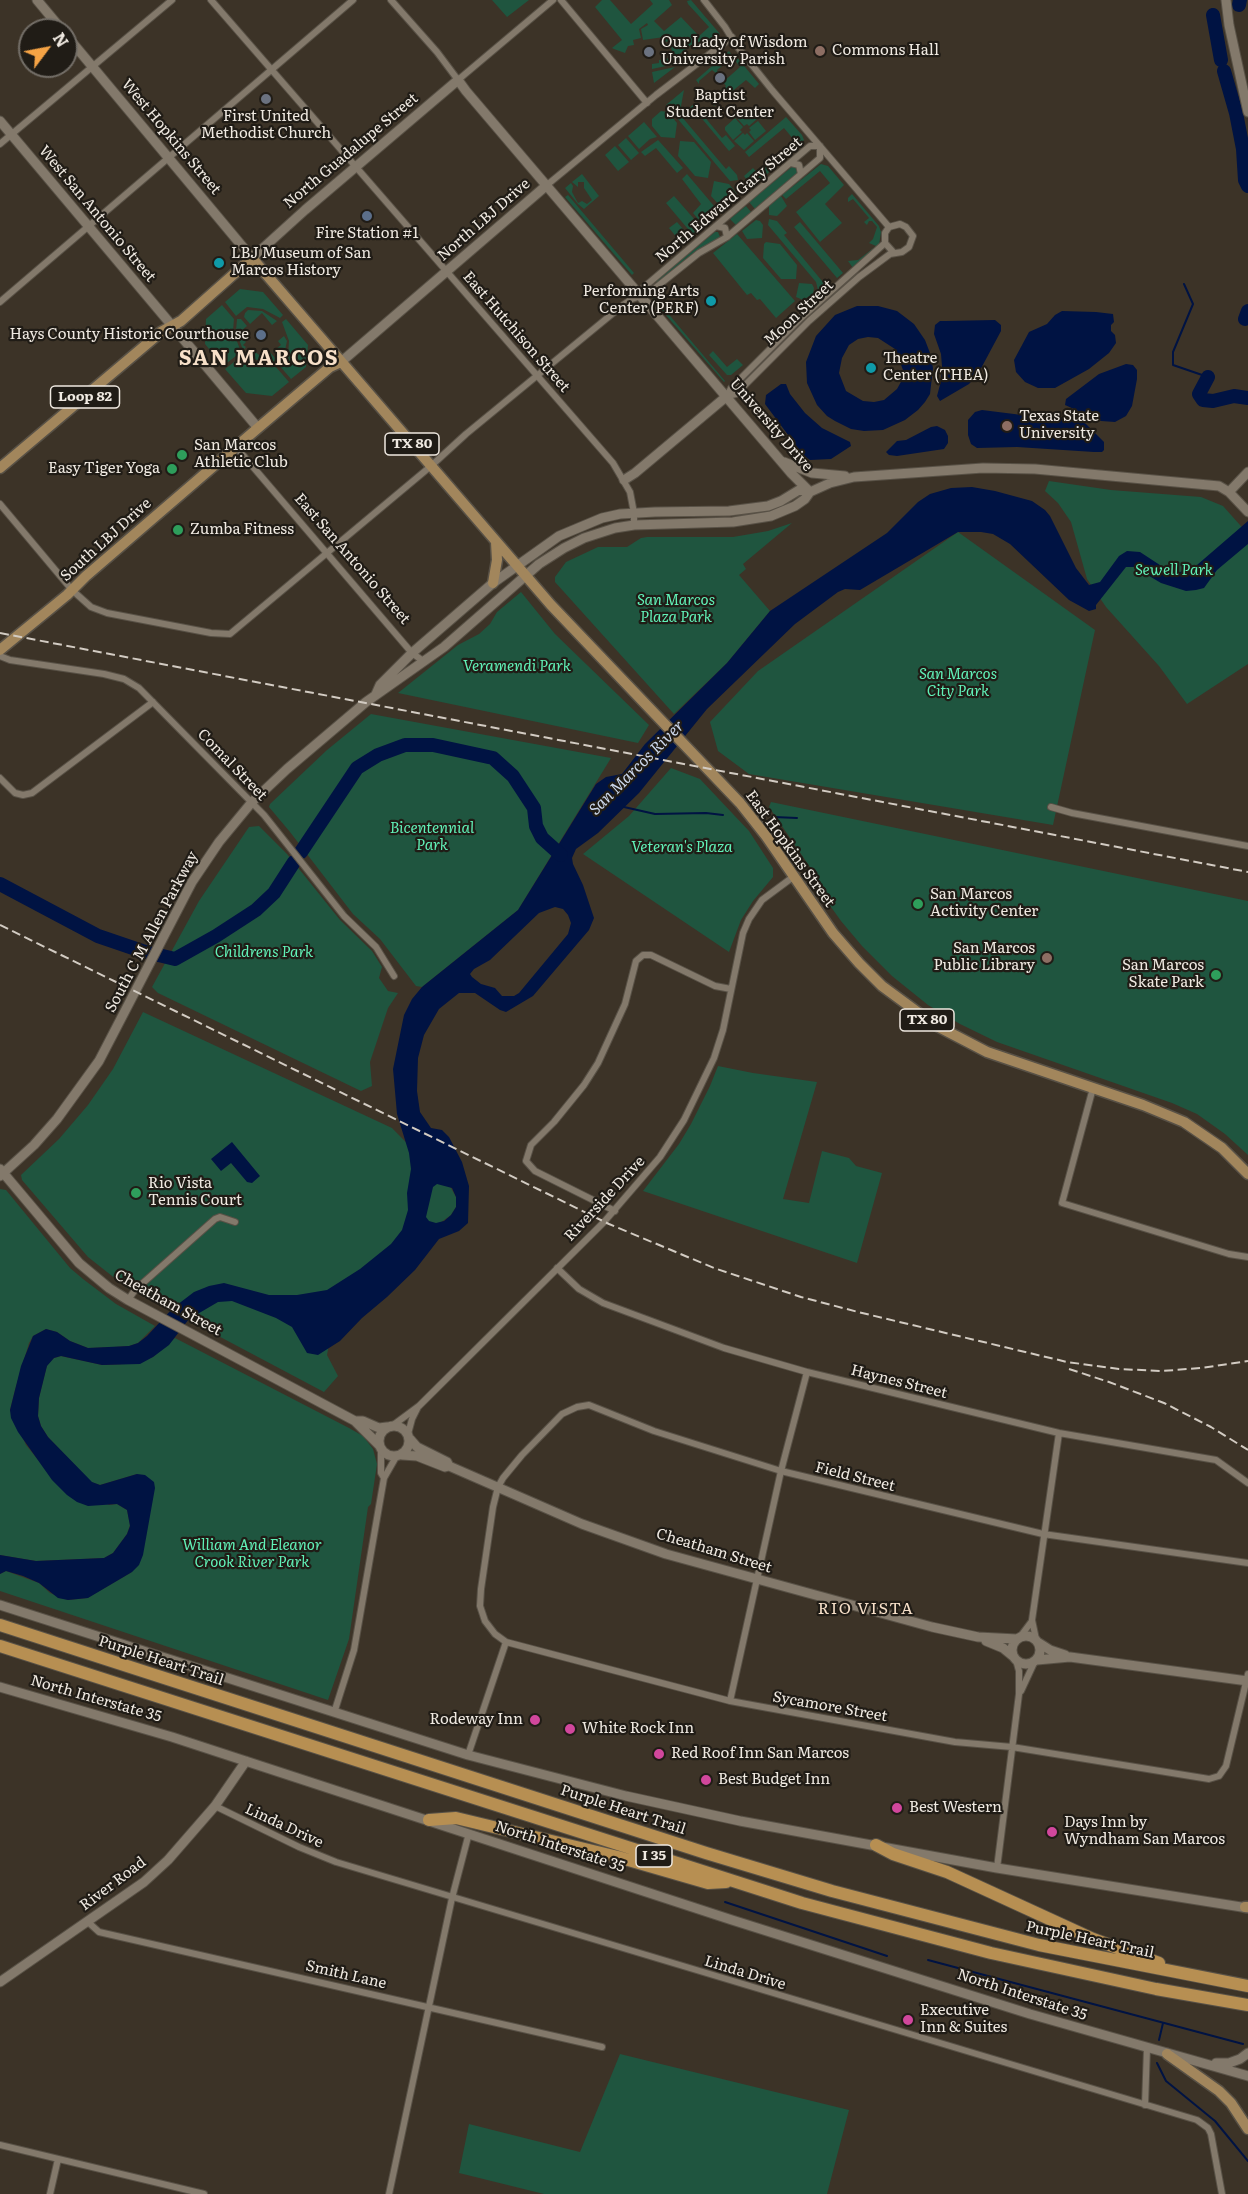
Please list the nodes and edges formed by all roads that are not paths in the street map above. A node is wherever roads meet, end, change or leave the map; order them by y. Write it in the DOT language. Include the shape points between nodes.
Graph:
graph roads {
  1 [pos="37,0"];
  2 [pos="172,0"];
  3 [pos="211,0"];
  4 [pos="353,0"];
  5 [pos="391,0"];
  6 [pos="553,0"];
  7 [pos="561,0"];
  8 [pos="704,0"];
  9 [pos="1226,0"];
  10 [pos="52,18"];
  11 [pos="732,37"];
  12 [pos="78,49"];
  13 [pos="93,66"];
  14 [pos="271,70"];
  15 [pos="458,80"];
  16 [pos="646,103"];
  17 [pos="1248,112"];
  18 [pos="0,121"];
  19 [pos="11,135"];
  20 [pos="0,144"];
  21 [pos="820,146"];
  22 [pos="169,157"];
  23 [pos="791,163"];
  24 [pos="356,167"];
  25 [pos="801,174"];
  26 [pos="547,185"];
  27 [pos="87,226"];
  28 [pos="716,226"];
  29 [pos="889,227"];
  30 [pos="727,237"];
  31 [pos="885,243"];
  32 [pos="894,253"];
  33 [pos="252,258"];
  34 [pos="447,271"];
  35 [pos="640,295"];
  36 [pos="0,302"];
  37 [pos="171,326"];
  38 [pos="341,362"];
  39 [pos="537,375"];
  40 [pos="727,396"];
  41 [pos="258,428"];
  42 [pos="236,447"];
  43 [pos="779,459"];
  44 [pos="431,466"];
  45 [pos="0,468"];
  46 [pos="1248,472"];
  47 [pos="854,477"];
  48 [pos="624,480"];
  49 [pos="810,492"];
  50 [pos="1229,492"];
  51 [pos="0,504"];
  52 [pos="1246,510"];
  53 [pos="679,512"];
  54 [pos="634,513"];
  55 [pos="634,525"];
  56 [pos="678,525"];
  57 [pos="580,526"];
  58 [pos="584,538"];
  59 [pos="496,542"];
  60 [pos="327,553"];
  61 [pos="517,566"];
  62 [pos="525,575"];
  63 [pos="493,583"];
  64 [pos="72,590"];
  65 [pos="0,650"];
  66 [pos="412,653"];
  67 [pos="0,656"];
  68 [pos="423,661"];
  69 [pos="376,694"];
  70 [pos="153,702"];
  71 [pos="0,778"];
  72 [pos="252,802"];
  73 [pos="1051,807"];
  74 [pos="1248,846"];
  75 [pos="793,876"];
  76 [pos="394,976"];
  77 [pos="731,989"];
  78 [pos="1093,1088"];
  79 [pos="1,1173"];
  80 [pos="1248,1174"];
  81 [pos="615,1210"];
  82 [pos="235,1222"];
  83 [pos="1248,1257"];
  84 [pos="556,1268"];
  85 [pos="128,1300"];
  86 [pos="807,1372"];
  87 [pos="418,1406"];
  88 [pos="355,1421"];
  89 [pos="390,1427"];
  90 [pos="1059,1433"];
  91 [pos="409,1436"];
  92 [pos="380,1447"];
  93 [pos="399,1456"];
  94 [pos="449,1466"];
  95 [pos="781,1471"];
  96 [pos="384,1478"];
  97 [pos="1248,1483"];
  98 [pos="498,1487"];
  99 [pos="1043,1534"];
  100 [pos="1248,1563"];
  101 [pos="758,1581"];
  102 [pos="0,1605"];
  103 [pos="1032,1620"];
  104 [pos="0,1625"];
  105 [pos="978,1637"];
  106 [pos="1019,1638"];
  107 [pos="1038,1641"];
  108 [pos="506,1642"];
  109 [pos="0,1646"];
  110 [pos="1070,1657"];
  111 [pos="1015,1658"];
  112 [pos="1035,1661"];
  113 [pos="1248,1679"];
  114 [pos="0,1686"];
  115 [pos="1020,1694"];
  116 [pos="730,1701"];
  117 [pos="334,1713"];
  118 [pos="1012,1747"];
  119 [pos="468,1755"];
  120 [pos="246,1761"];
  121 [pos="215,1806"];
  122 [pos="429,1820"];
  123 [pos="469,1833"];
  124 [pos="876,1845"];
  125 [pos="997,1868"];
  126 [pos="733,1881"];
  127 [pos="452,1898"];
  128 [pos="1245,1909"];
  129 [pos="88,1922"];
  130 [pos="1193,1976"];
  131 [pos="0,1982"];
  132 [pos="1248,1986"];
  133 [pos="1246,2005"];
  134 [pos="429,2007"];
  135 [pos="602,2047"];
  136 [pos="1148,2048"];
  137 [pos="1248,2053"];
  138 [pos="1167,2054"];
  139 [pos="1205,2063"];
  140 [pos="1248,2076"];
  141 [pos="1145,2105"];
  142 [pos="1248,2128"];
  143 [pos="0,2145"];
  144 [pos="58,2159"];
  145 [pos="50,2194"];
  146 [pos="204,2194"];
  147 [pos="389,2194"];
  148 [pos="1222,2194"];
  1 -- 10 [label="main road"];
  2 -- 13 [label="street"];
  3 -- 14 [label="street, East Hutchison Street"];
  4 -- 14 [label="street"];
  5 -- 15 [label="street"];
  6 -- 15 [label="street, North Guadalupe Street"];
  7 -- 16 [label="street"];
  8 -- 11 [label="street"];
  9 -- 17 [label="main road"];
  11 -- 16 [label="street, North LBJ Drive"];
  11 -- 21 [label="street"];
  12 -- 13 [label="main road, West Hopkins Street"];
  13 -- 19 [label="street"];
  13 -- 22 [label="main road, West Hopkins Street"];
  14 -- 22 [label="street"];
  14 -- 24 [label="street, East Hutchison Street"];
  15 -- 24 [label="main road, North Guadalupe Street / Loop 82"];
  15 -- 26 [label="main road, University Drive"];
  16 -- 26 [label="street, North LBJ Drive"];
  18 -- 19 [label="main road, West San Antonio Street"];
  19 -- 20 [label="street"];
  19 -- 27 [label="main road, West San Antonio Street"];
  21 -- 23 [label="street, North Edward Gary Street" via="811,145"];
  21 -- 25 [label="street, North Edward Gary Street" via="821,157"];
  21 -- 29 [label="street"];
  22 -- 27 [label="street"];
  22 -- 33 [label="main road, West Hopkins Street"];
  23 -- 25 [label="street" via="799,165"];
  23 -- 28 [label="street, North Edward Gary Street"];
  24 -- 33 [label="main road, North Guadalupe Street / Loop 82"];
  24 -- 34 [label="street, East Hutchison Street"];
  25 -- 30 [label="street, North Edward Gary Street"];
  26 -- 34 [label="main road, North LBJ Drive"];
  26 -- 35 [label="main road, University Drive"];
  27 -- 36 [label="street"];
  27 -- 37 [label="main road, West San Antonio Street"];
  28 -- 30 [label="street" via="724,228"];
  28 -- 35 [label="street, North Edward Gary Street" via="644,287"];
  29 -- 31 [label="street"];
  29 -- 32 [label="street" via="903,225 912,236 909,247"];
  30 -- 35 [label="street, North Edward Gary Street" via="699,253 649,293"];
  31 -- 32 [label="street"];
  31 -- 40 [label="street, Moon Street" via="801,318 730,388"];
  32 -- 40 [label="street, Moon Street" via="859,277 736,394"];
  33 -- 37 [label="main road, North Guadalupe Street / Loop 82"];
  33 -- 38 [label="main road, East Hopkins Street / TX 80"];
  34 -- 38 [label="main road, North LBJ Drive"];
  34 -- 39 [label="street, East Hutchison Street"];
  35 -- 39 [label="street"];
  35 -- 40 [label="main road, University Drive"];
  37 -- 41 [label="main road"];
  37 -- 45 [label="main road, Loop 82"];
  38 -- 41 [label="main road, North LBJ Drive"];
  38 -- 44 [label="main road, East Hopkins Street / TX 80"];
  39 -- 44 [label="street"];
  39 -- 48 [label="street, East Hutchison Street"];
  40 -- 43 [label="main road, University Drive"];
  40 -- 48 [label="main road, Moon Street"];
  41 -- 42 [label="main road, South LBJ Drive"];
  42 -- 60 [label="street, East San Antonio Street"];
  42 -- 64 [label="main road, South LBJ Drive"];
  43 -- 47 [label="main road" via="812,473"];
  43 -- 49 [label="main road, University Drive"];
  44 -- 59 [label="main road, East Hopkins Street / TX 80"];
  44 -- 60 [label="street"];
  46 -- 50 [label="main road"];
  47 -- 49 [label="main road, University Drive"];
  47 -- 50 [label="main road, University Drive" via="983,468 1035,469 1205,484"];
  48 -- 54 [label="street, East Hutchison Street"];
  49 -- 53 [label="main road, South C M Allen Parkway" via="799,490 768,506"];
  49 -- 56 [label="main road, South C M Allen Parkway" via="795,506 771,516"];
  50 -- 52 [label="main road"];
  51 -- 64 [label="street"];
  53 -- 54 [label="main road, South C M Allen Parkway"];
  53 -- 56 [label="main road"];
  54 -- 55 [label="street, East Hutchison Street"];
  54 -- 57 [label="main road, South C M Allen Parkway"];
  55 -- 56 [label="main road, South C M Allen Parkway"];
  55 -- 58 [label="main road, South C M Allen Parkway"];
  57 -- 58 [label="main road"];
  57 -- 61 [label="main road, South C M Allen Parkway" via="544,544"];
  58 -- 62 [label="main road, South C M Allen Parkway"];
  59 -- 61 [label="main road, East Hopkins Street / TX 80"];
  59 -- 63 [label="main road"];
  60 -- 64 [label="street" via="230,634 107,613 91,608"];
  60 -- 66 [label="street, East San Antonio Street"];
  61 -- 62 [label="main road, East Hopkins Street / TX 80"];
  61 -- 63 [label="main road, South C M Allen Parkway"];
  62 -- 68 [label="main road, South C M Allen Parkway"];
  62 -- 75 [label="main road, East Hopkins Street / TX 80" via="740,803"];
  63 -- 66 [label="main road, South C M Allen Parkway"];
  64 -- 65 [label="main road, South LBJ Drive"];
  66 -- 68 [label="street, East San Antonio Street"];
  66 -- 69 [label="main road, South C M Allen Parkway"];
  67 -- 70 [label="street, Comal Street" via="124,678"];
  68 -- 69 [label="main road, South C M Allen Parkway"];
  69 -- 72 [label="main road, South C M Allen Parkway"];
  70 -- 71 [label="street" via="32,794 15,793"];
  70 -- 72 [label="street, Comal Street"];
  72 -- 76 [label="street, Comal Street" via="344,916 376,947"];
  72 -- 79 [label="main road, South C M Allen Parkway" via="192,882 111,1041 74,1099 34,1145"];
  73 -- 74 [label="street"];
  75 -- 77 [label="street, Riverside Drive" via="762,900 749,919"];
  75 -- 78 [label="main road, East Hopkins Street / TX 80" via="859,963 906,1005 987,1052"];
  77 -- 81 [label="street, Riverside Drive" via="714,1058 684,1120 660,1157"];
  77 -- 81 [label="street" via="643,955 636,961 625,1004 598,1063 554,1122 531,1145 526,1161 535,1171"];
  78 -- 80 [label="main road, East Hopkins Street / TX 80" via="1166,1113 1197,1129"];
  78 -- 83 [label="street" via="1062,1203"];
  79 -- 85 [label="main road, Cheatham Street" via="79,1263"];
  81 -- 84 [label="street, Riverside Drive"];
  82 -- 85 [label="street" via="215,1219"];
  84 -- 86 [label="street, Haynes Street" via="579,1289 615,1308 724,1348"];
  84 -- 87 [label="street, Riverside Drive"];
  85 -- 88 [label="main road, Cheatham Street"];
  86 -- 90 [label="street, Haynes Street"];
  86 -- 95 [label="street"];
  87 -- 89 [label="street, Riverside Drive"];
  87 -- 91 [label="street, Riverside Drive"];
  88 -- 89 [label="main road, Cheatham Street"];
  88 -- 92 [label="main road, Cheatham Street"];
  89 -- 91 [label="main road" via="401,1427"];
  89 -- 92 [label="main road" via="380,1435"];
  90 -- 97 [label="street, Haynes Street" via="1198,1455 1216,1460"];
  90 -- 99 [label="street"];
  91 -- 93 [label="main road" via="408,1448"];
  91 -- 94 [label="main road, Cheatham Street" via="417,1447"];
  92 -- 93 [label="main road" via="388,1455"];
  92 -- 96 [label="street"];
  93 -- 94 [label="main road, Cheatham Street" via="417,1456"];
  93 -- 96 [label="street"];
  94 -- 98 [label="main road, Cheatham Street"];
  95 -- 98 [label="street, Field Street" via="654,1431 589,1405 562,1414 507,1471"];
  95 -- 99 [label="street, Field Street"];
  95 -- 101 [label="street"];
  96 -- 117 [label="street" via="354,1650"];
  98 -- 101 [label="main road, Cheatham Street" via="582,1524"];
  98 -- 108 [label="street" via="480,1606 485,1621"];
  99 -- 100 [label="street, Field Street"];
  99 -- 103 [label="street"];
  101 -- 105 [label="main road, Cheatham Street"];
  101 -- 116 [label="street"];
  102 -- 117 [label="main road"];
  103 -- 106 [label="street"];
  103 -- 107 [label="street"];
  104 -- 130 [label="highway, Purple Heart Trail / I 35" via="821,1888 988,1933"];
  105 -- 106 [label="main road, Cheatham Street"];
  105 -- 111 [label="main road, Cheatham Street"];
  106 -- 107 [label="main road" via="1029,1635"];
  106 -- 111 [label="main road" via="1012,1646"];
  107 -- 110 [label="main road"];
  107 -- 112 [label="main road" via="1041,1651"];
  108 -- 116 [label="street, Sycamore Street"];
  108 -- 119 [label="street"];
  109 -- 126 [label="highway, I 35"];
  110 -- 112 [label="main road"];
  110 -- 113 [label="main road"];
  111 -- 112 [label="main road" via="1024,1664"];
  111 -- 115 [label="street"];
  112 -- 115 [label="street"];
  113 -- 118 [label="street, Sycamore Street" via="1224,1772 1214,1778"];
  114 -- 120 [label="main road, North Interstate 35"];
  115 -- 118 [label="street"];
  116 -- 118 [label="street, Sycamore Street" via="955,1742"];
  117 -- 119 [label="main road"];
  118 -- 125 [label="street"];
  119 -- 124 [label="main road" via="626,1796"];
  120 -- 121 [label="main road, River Road"];
  120 -- 122 [label="main road, North Interstate 35"];
  121 -- 127 [label="street, Linda Drive" via="336,1862"];
  121 -- 129 [label="main road, River Road" via="144,1882"];
  122 -- 123 [label="main road, North Interstate 35"];
  122 -- 126 [label="highway" via="456,1818 708,1883"];
  123 -- 127 [label="street"];
  123 -- 136 [label="main road, North Interstate 35" via="732,1920"];
  124 -- 125 [label="main road"];
  124 -- 130 [label="highway" via="947,1872 1093,1939"];
  125 -- 128 [label="main road"];
  126 -- 133 [label="highway, I 35" via="991,1953"];
  127 -- 134 [label="street"];
  127 -- 141 [label="street, Linda Drive"];
  129 -- 131 [label="main road, River Road"];
  129 -- 134 [label="street, Smith Lane" via="99,1932"];
  130 -- 132 [label="highway, Purple Heart Trail / I 35"];
  134 -- 135 [label="street, Smith Lane"];
  134 -- 147 [label="street"];
  136 -- 138 [label="main road, North Interstate 35"];
  136 -- 141 [label="street"];
  137 -- 139 [label="main road" via="1229,2063"];
  138 -- 139 [label="main road, North Interstate 35"];
  138 -- 142 [label="main road" via="1219,2091"];
  139 -- 140 [label="main road, North Interstate 35"];
  141 -- 148 [label="street, Linda Drive" via="1197,2120 1208,2128"];
  143 -- 144 [label="street"];
  144 -- 145 [label="street"];
  144 -- 146 [label="street"];
}
